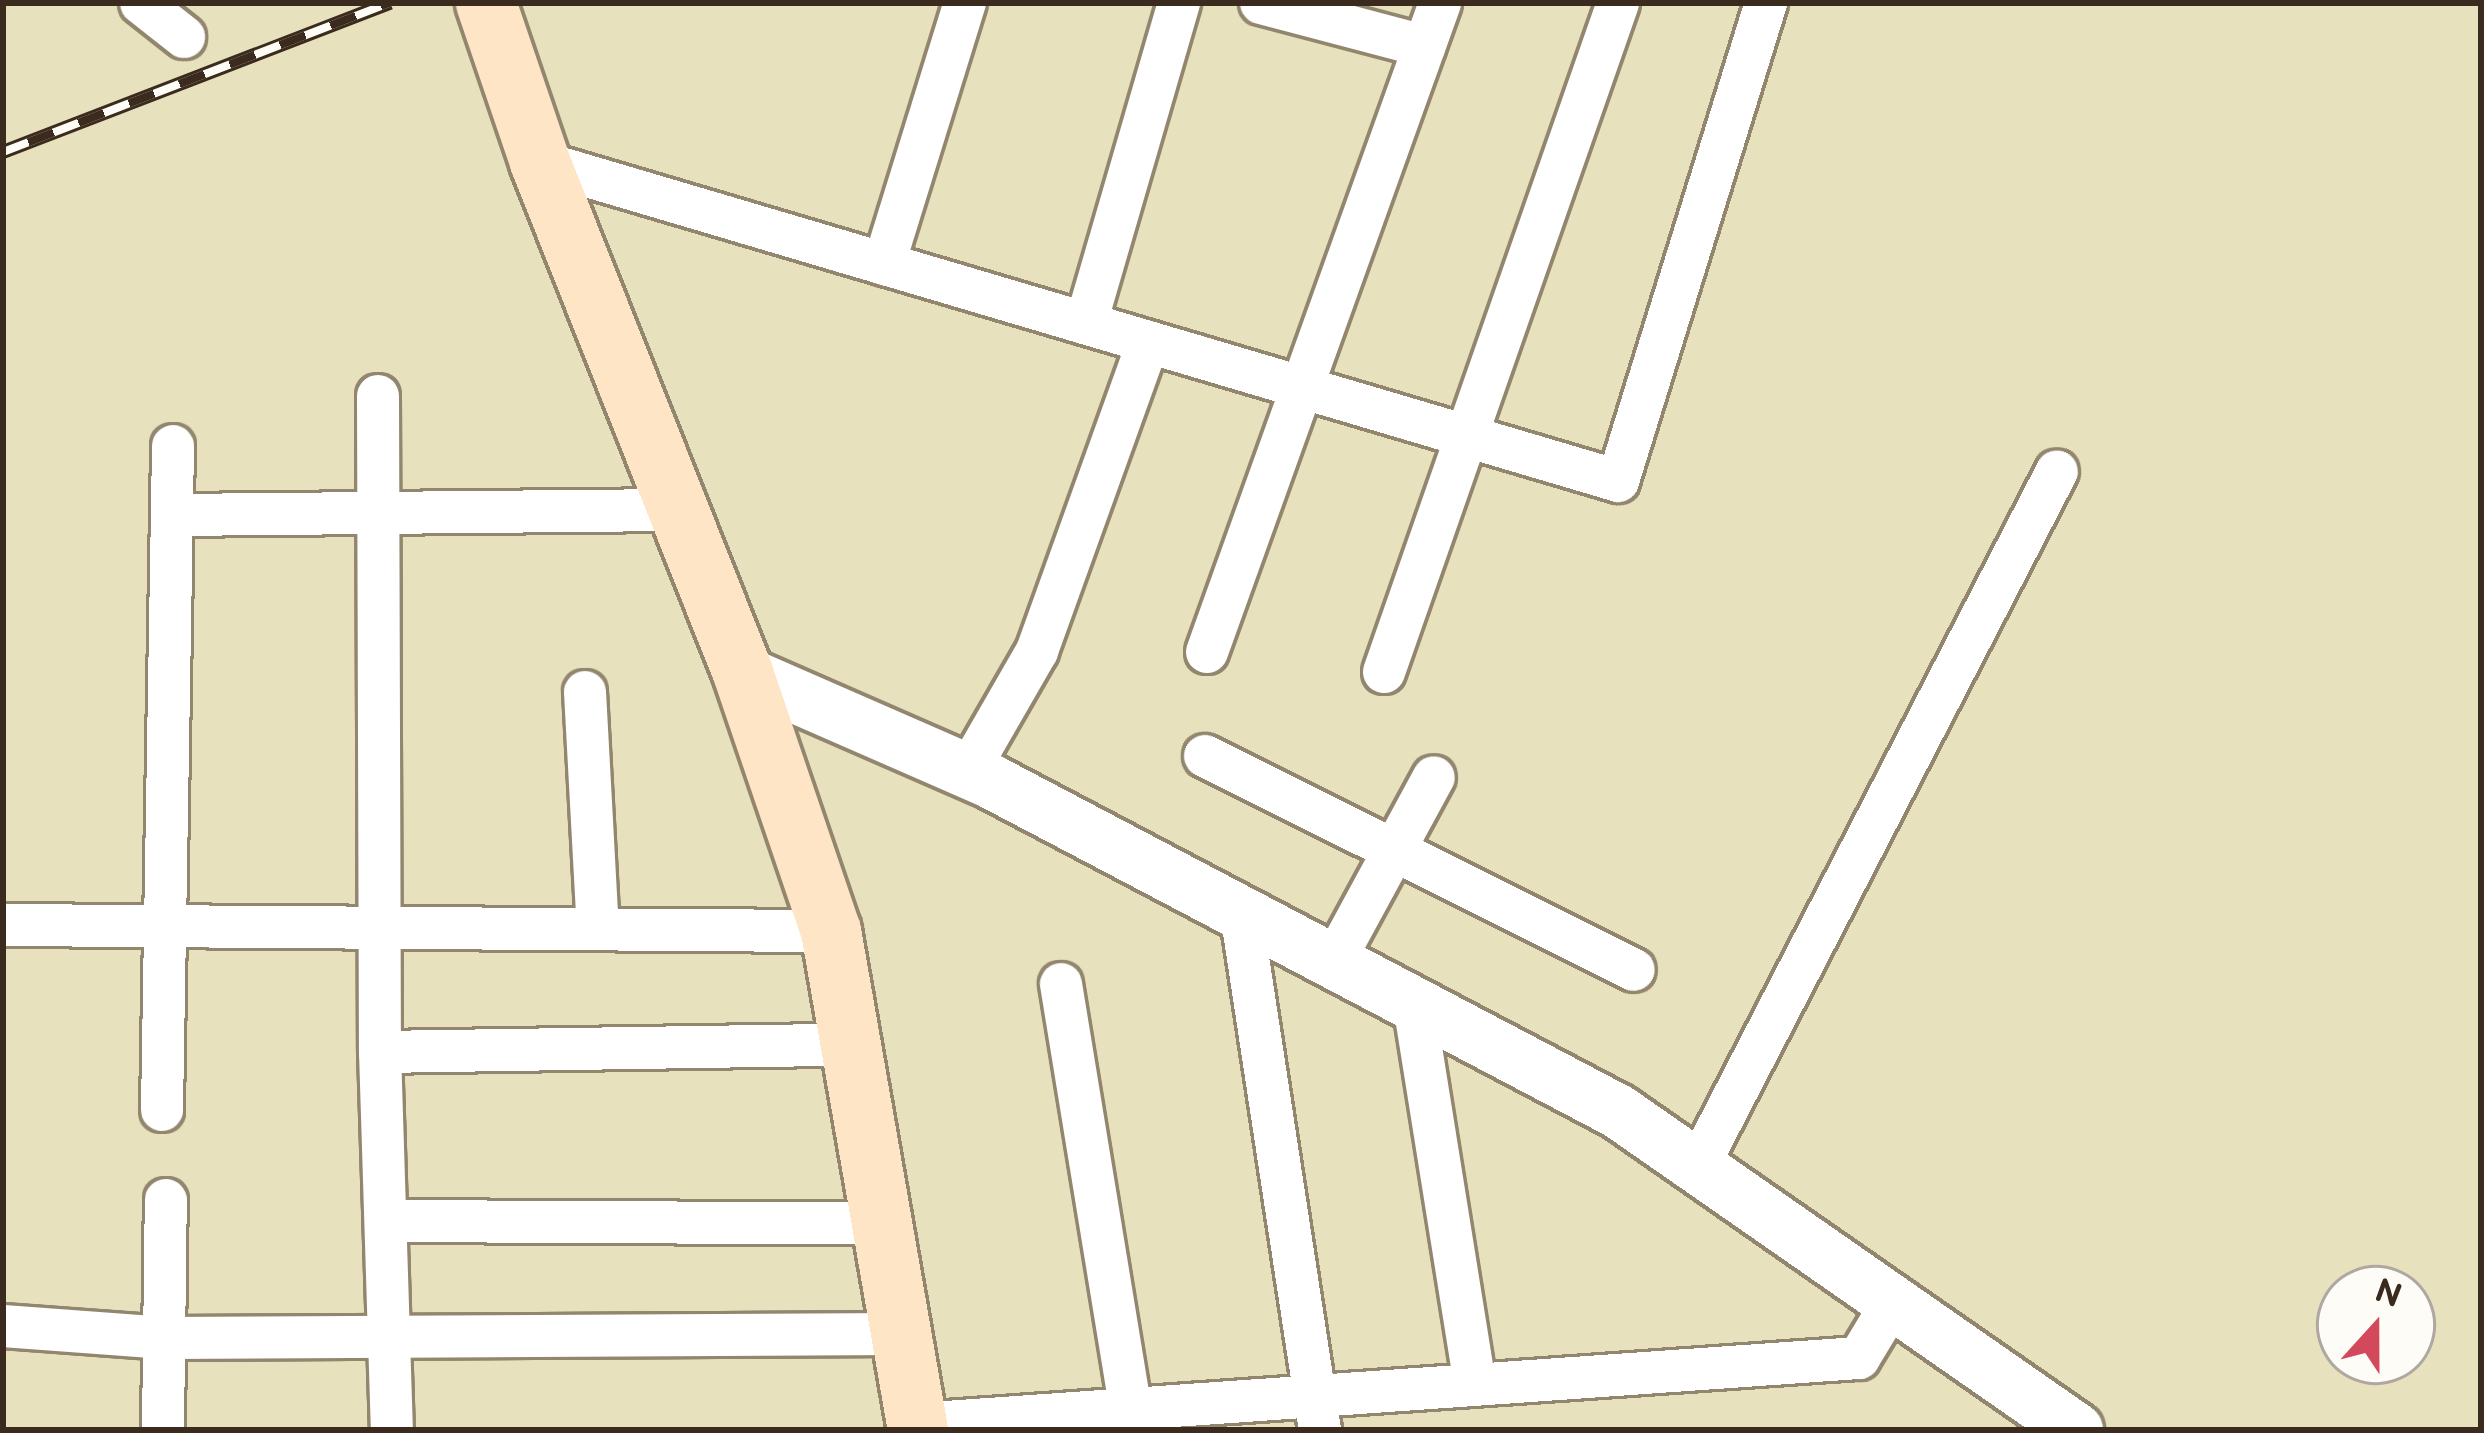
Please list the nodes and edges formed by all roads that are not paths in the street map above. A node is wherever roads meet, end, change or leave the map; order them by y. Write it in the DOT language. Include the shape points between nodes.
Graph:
graph roads {
  1 [pos="141,3"];
  2 [pos="486,3"];
  3 [pos="964,3"];
  4 [pos="1179,3"];
  5 [pos="1261,3"];
  6 [pos="1440,3"];
  7 [pos="1618,3"];
  8 [pos="1766,3"];
  9 [pos="184,38"];
  10 [pos="1424,46"];
  11 [pos="540,162"];
  12 [pos="884,264"];
  13 [pos="1086,323"];
  14 [pos="1148,342"];
  15 [pos="1301,387"];
  16 [pos="378,396"];
  17 [pos="1468,437"];
  18 [pos="173,446"];
  19 [pos="2057,471"];
  20 [pos="377,507"];
  21 [pos="678,510"];
  22 [pos="172,514"];
  23 [pos="1207,652"];
  24 [pos="1384,672"];
  25 [pos="743,673"];
  26 [pos="585,692"];
  27 [pos="1205,756"];
  28 [pos="968,771"];
  29 [pos="1435,777"];
  30 [pos="1393,853"];
  31 [pos="1241,913"];
  32 [pos="3,925"];
  33 [pos="162,926"];
  34 [pos="379,928"];
  35 [pos="598,929"];
  36 [pos="831,931"];
  37 [pos="1334,961"];
  38 [pos="1634,970"];
  39 [pos="1061,984"];
  40 [pos="1414,1004"];
  41 [pos="850,1045"];
  42 [pos="380,1052"];
  43 [pos="162,1110"];
  44 [pos="1697,1168"];
  45 [pos="166,1200"];
  46 [pos="389,1221"];
  47 [pos="881,1223"];
  48 [pos="1891,1306"];
  49 [pos="3,1326"];
  50 [pos="394,1334"];
  51 [pos="901,1334"];
  52 [pos="166,1337"];
  53 [pos="1475,1384"];
  54 [pos="1317,1413"];
  55 [pos="1132,1419"];
  56 [pos="917,1427"];
  57 [pos="163,1430"];
  58 [pos="392,1430"];
  59 [pos="2076,1430"];
  1 -- 9 [label="street"];
  2 -- 11 [label="main road"];
  3 -- 12 [label="street"];
  4 -- 13 [label="street"];
  5 -- 10 [label="street"];
  6 -- 10 [label="street"];
  7 -- 17 [label="street"];
  8 -- 17 [label="street" via="1618,481"];
  10 -- 15 [label="street"];
  11 -- 12 [label="street"];
  11 -- 21 [label="main road"];
  12 -- 13 [label="street"];
  13 -- 14 [label="street"];
  14 -- 15 [label="street"];
  14 -- 28 [label="street" via="1037,652"];
  15 -- 17 [label="street"];
  15 -- 23 [label="street"];
  16 -- 20 [label="street"];
  17 -- 24 [label="street"];
  18 -- 22 [label="street"];
  19 -- 44 [label="street"];
  20 -- 21 [label="street"];
  20 -- 22 [label="street"];
  20 -- 34 [label="street"];
  21 -- 25 [label="main road"];
  22 -- 33 [label="street"];
  25 -- 28 [label="street"];
  25 -- 36 [label="main road"];
  26 -- 35 [label="street"];
  27 -- 30 [label="street"];
  28 -- 31 [label="street"];
  29 -- 30 [label="street"];
  30 -- 37 [label="street"];
  30 -- 38 [label="street"];
  31 -- 37 [label="street"];
  31 -- 54 [label="street"];
  32 -- 33 [label="street"];
  33 -- 34 [label="street"];
  33 -- 43 [label="street"];
  34 -- 35 [label="street"];
  34 -- 42 [label="street"];
  35 -- 36 [label="street"];
  36 -- 41 [label="main road"];
  37 -- 40 [label="street"];
  39 -- 55 [label="street"];
  40 -- 44 [label="street" via="1619,1112"];
  40 -- 53 [label="street"];
  41 -- 42 [label="street"];
  41 -- 47 [label="main road"];
  42 -- 46 [label="street"];
  44 -- 48 [label="street"];
  45 -- 52 [label="street"];
  46 -- 47 [label="street"];
  46 -- 50 [label="street"];
  47 -- 51 [label="main road"];
  48 -- 53 [label="street" via="1859,1358"];
  48 -- 59 [label="street"];
  49 -- 52 [label="street"];
  50 -- 51 [label="street"];
  50 -- 52 [label="street"];
  50 -- 58 [label="street"];
  51 -- 56 [label="main road"];
  52 -- 57 [label="street"];
  53 -- 54 [label="street"];
  54 -- 55 [label="street"];
  55 -- 56 [label="street"];
}
